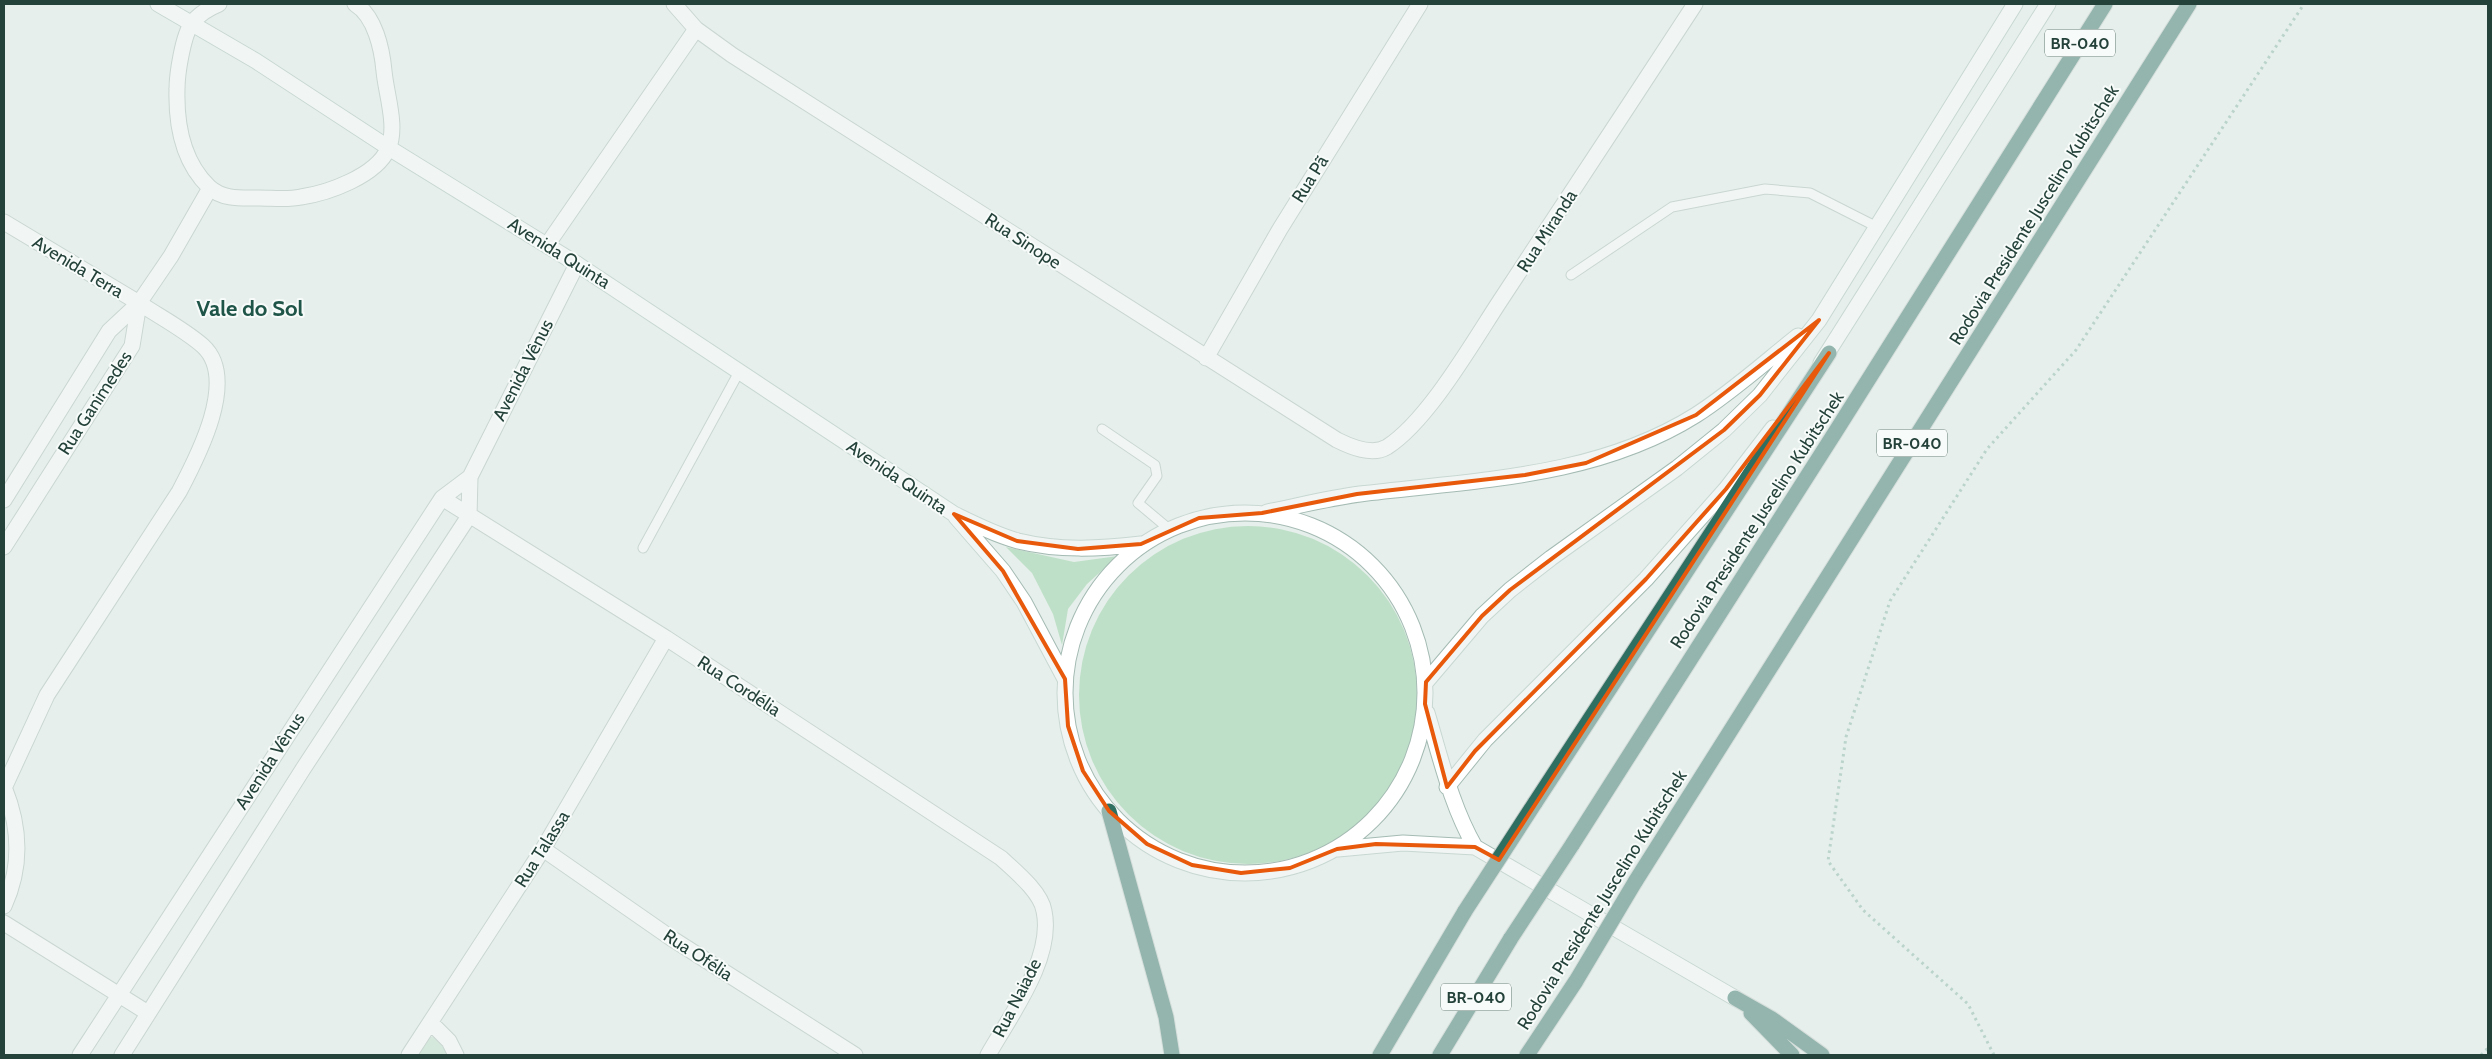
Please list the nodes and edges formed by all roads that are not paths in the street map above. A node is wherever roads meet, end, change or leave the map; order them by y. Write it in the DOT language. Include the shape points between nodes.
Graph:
graph roads {
  1 [pos="158,4"];
  2 [pos="219,4"];
  3 [pos="674,4"];
  4 [pos="1420,4"];
  5 [pos="1695,4"];
  6 [pos="2015,4"];
  7 [pos="2048,4"];
  8 [pos="2105,4"];
  9 [pos="2189,4"];
  10 [pos="360,5"];
  11 [pos="191,24"];
  12 [pos="696,29"];
  13 [pos="389,148"];
  14 [pos="210,188"];
  15 [pos="4,222"];
  16 [pos="1877,227"];
  17 [pos="547,245"];
  18 [pos="577,264"];
  19 [pos="1571,275"];
  20 [pos="139,304"];
  21 [pos="1819,320"];
  22 [pos="1829,353"];
  23 [pos="1206,358"];
  24 [pos="739,372"];
  25 [pos="1102,429"];
  26 [pos="1386,448"];
  27 [pos="470,477"];
  28 [pos="442,498"];
  29 [pos="4,500"];
  30 [pos="1262,513"];
  31 [pos="954,514"];
  32 [pos="469,516"];
  33 [pos="1169,529"];
  34 [pos="1141,544"];
  35 [pos="4,547"];
  36 [pos="643,548"];
  37 [pos="666,638"];
  38 [pos="1065,679"];
  39 [pos="1426,682"];
  40 [pos="1425,704"];
  41 [pos="1447,787"];
  42 [pos="4,788"];
  43 [pos="1109,811"];
  44 [pos="1475,847"];
  45 [pos="544,849"];
  46 [pos="1337,849"];
  47 [pos="1028,884"];
  48 [pos="4,906"];
  49 [pos="4,923"];
  50 [pos="117,995"];
  51 [pos="1735,998"];
  52 [pos="148,1013"];
  53 [pos="431,1023"];
  54 [pos="80,1055"];
  55 [pos="122,1055"];
  56 [pos="408,1055"];
  57 [pos="456,1055"];
  58 [pos="855,1055"];
  59 [pos="988,1055"];
  60 [pos="1172,1055"];
  61 [pos="1380,1055"];
  62 [pos="1440,1055"];
  63 [pos="1527,1055"];
  64 [pos="1792,1055"];
  65 [pos="1822,1055"];
  1 -- 11 [label="street, Avenida Quinta"];
  2 -- 11 [label="street" via="206,9"];
  3 -- 12 [label="street, Rua Sinope"];
  4 -- 23 [label="street, Rua Pã" via="1280,229"];
  5 -- 26 [label="street, Rua Miranda" via="1428,408"];
  6 -- 16 [label="street"];
  7 -- 22 [label="street"];
  8 -- 62 [label="highway, Rodovia Presidente Juscelino Kubitschek / BR-040, bridge" via="1511,938"];
  9 -- 63 [label="highway, Rodovia Presidente Juscelino Kubitschek / BR-040, bridge"];
  10 -- 13 [label="street" via="375,30 383,62 391,123"];
  11 -- 13 [label="street, Avenida Quinta" via="256,61"];
  11 -- 14 [label="street" via="178,76 177,109 182,138 192,166"];
  12 -- 17 [label="street"];
  12 -- 23 [label="street, Rua Sinope"];
  13 -- 14 [label="street" via="380,162 360,175 334,188 300,198 231,198"];
  13 -- 17 [label="street, Avenida Quinta"];
  14 -- 20 [label="street, Avenida Terra"];
  15 -- 20 [label="street, Avenida Terra"];
  16 -- 19 [label="lane" via="1810,193 1765,189 1672,207"];
  16 -- 21 [label="street"];
  17 -- 18 [label="street, Avenida Quinta"];
  18 -- 24 [label="street, Avenida Quinta"];
  18 -- 27 [label="street, Avenida Vênus"];
  20 -- 29 [label="street, Rua Ganimedes" via="109,331"];
  20 -- 35 [label="street, Rua Ganimedes" via="132,346"];
  20 -- 42 [label="street" via="204,347 218,373 213,410 196,459 179,492 47,694"];
  21 -- 30 [label="street" via="1696,415 1648,439 1586,463 1525,475 1357,494"];
  21 -- 39 [label="street" via="1760,395 1724,430 1510,590 1482,616"];
  22 -- 41 [label="street" via="1726,489 1646,579 1475,751"];
  22 -- 61 [label="highway, bridge" via="1535,803"];
  23 -- 26 [label="street, Rua Sinope" via="1337,440 1370,451"];
  24 -- 31 [label="street, Avenida Quinta"];
  24 -- 36 [label="lane"];
  25 -- 33 [label="lane" via="1155,464 1157,476 1138,503"];
  27 -- 28 [label="street, Avenida Vênus"];
  27 -- 32 [label="street, Avenida Vênus"];
  28 -- 32 [label="street, Rua Cordélia"];
  28 -- 50 [label="street, Avenida Vênus"];
  30 -- 33 [label="street" via="1230,513 1199,518"];
  30 -- 39 [label="street" via="1312,525 1356,551 1392,587 1415,632"];
  31 -- 34 [label="street, Avenida Quinta" via="1017,541 1045,546 1078,549"];
  31 -- 38 [label="street, Avenida Quinta" via="1003,571 1024,602"];
  32 -- 37 [label="street, Rua Cordélia"];
  32 -- 52 [label="street, Avenida Vênus"];
  33 -- 34 [label="street"];
  34 -- 38 [label="street" via="1102,581 1076,627"];
  37 -- 45 [label="street, Rua Talassa"];
  37 -- 47 [label="street, Rua Cordélia" via="1001,858"];
  38 -- 43 [label="street" via="1068,726 1083,771"];
  39 -- 40 [label="street"];
  40 -- 41 [label="street"];
  40 -- 46 [label="street" via="1414,761 1395,796 1369,826"];
  41 -- 44 [label="street" via="1459,819"];
  42 -- 48 [label="street" via="14,814 17,841 16,868"];
  43 -- 46 [label="street" via="1147,844 1192,865 1241,874 1290,868"];
  43 -- 60 [label="highway" via="1166,1017"];
  44 -- 46 [label="street" via="1403,843"];
  44 -- 51 [label="street"];
  45 -- 53 [label="street, Rua Talassa"];
  45 -- 58 [label="street, Rua Ofélia" via="671,938"];
  47 -- 59 [label="street, Rua Naiade" via="1044,910 1044,940 1035,971"];
  49 -- 50 [label="street"];
  50 -- 52 [label="street"];
  50 -- 54 [label="street, Avenida Vênus"];
  51 -- 64 [label="highway"];
  51 -- 65 [label="highway" via="1786,1028"];
  52 -- 55 [label="street, Avenida Vênus"];
  53 -- 56 [label="street, Rua Talassa"];
  53 -- 57 [label="street" via="449,1041"];
}
